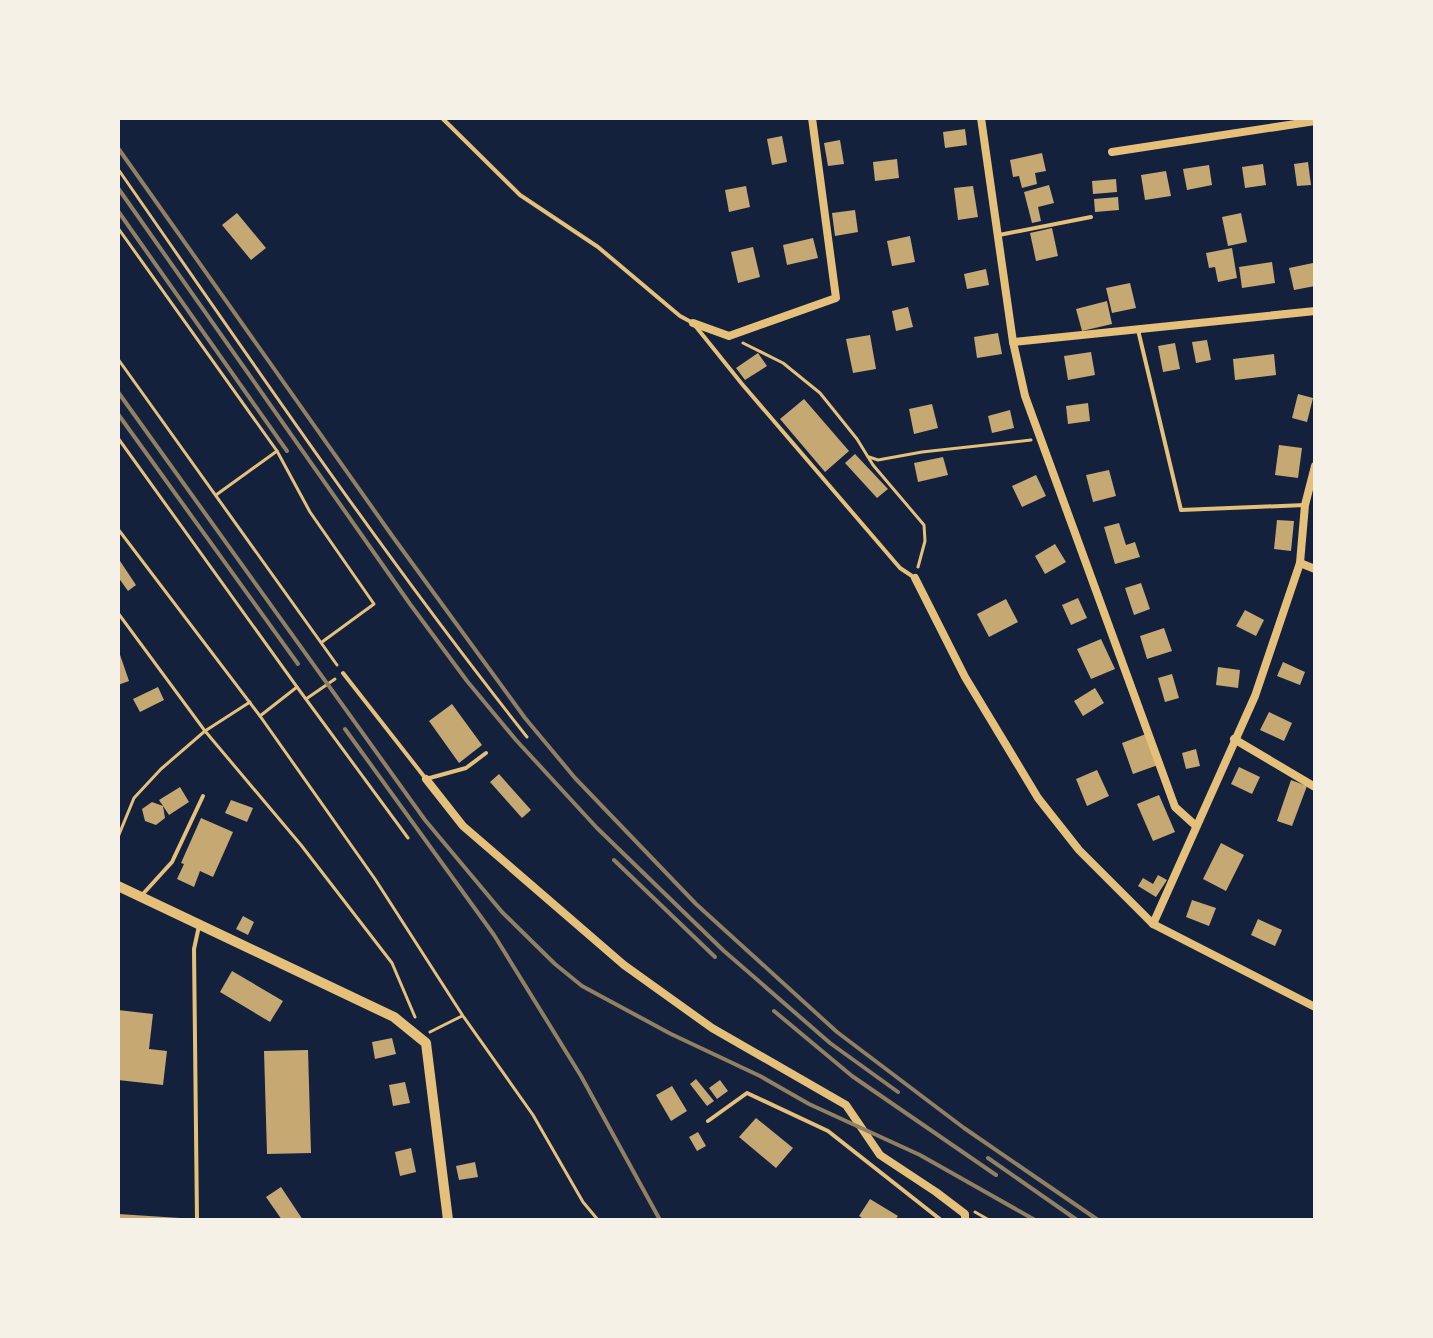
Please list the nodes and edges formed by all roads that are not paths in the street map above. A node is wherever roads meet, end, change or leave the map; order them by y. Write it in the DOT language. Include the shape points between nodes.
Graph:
graph roads {
  1 [pos="442,118"];
  2 [pos="812,118"];
  3 [pos="981,118"];
  4 [pos="1315,121"];
  5 [pos="1112,152"];
  6 [pos="1091,217"];
  7 [pos="996,235"];
  8 [pos="1315,311"];
  9 [pos="693,323"];
  10 [pos="1138,330"];
  11 [pos="1013,342"];
  12 [pos="1315,466"];
  13 [pos="1305,505"];
  14 [pos="1300,563"];
  15 [pos="1315,569"];
  16 [pos="915,578"];
  17 [pos="343,673"];
  18 [pos="1234,739"];
  19 [pos="486,753"];
  20 [pos="426,779"];
  21 [pos="1315,787"];
  22 [pos="203,796"];
  23 [pos="1196,826"];
  24 [pos="118,886"];
  25 [pos="141,897"];
  26 [pos="199,923"];
  27 [pos="1153,924"];
  28 [pos="1315,1007"];
  29 [pos="708,1121"];
  30 [pos="197,1220"];
  31 [pos="448,1220"];
  32 [pos="941,1220"];
  33 [pos="965,1220"];
  1 -- 9 [label="lane" via="520,195 598,247"];
  2 -- 9 [label="street" via="836,298 729,336"];
  3 -- 7 [label="street"];
  4 -- 5 [label="street"];
  6 -- 7 [label="lane"];
  7 -- 11 [label="street"];
  8 -- 10 [label="street"];
  9 -- 16 [label="lane" via="900,568"];
  10 -- 11 [label="street"];
  10 -- 13 [label="lane" via="1181,510"];
  11 -- 23 [label="street" via="1025,396 1175,807"];
  12 -- 13 [label="street"];
  13 -- 14 [label="street"];
  14 -- 15 [label="street"];
  14 -- 18 [label="street" via="1255,696"];
  16 -- 27 [label="street" via="965,677 1038,798 1079,850"];
  17 -- 20 [label="lane"];
  18 -- 21 [label="street"];
  18 -- 23 [label="street"];
  19 -- 20 [label="lane" via="466,768"];
  20 -- 33 [label="street" via="463,826 624,965 712,1028 846,1105 880,1155 965,1214"];
  22 -- 25 [label="lane" via="172,862"];
  23 -- 27 [label="street"];
  24 -- 25 [label="street"];
  25 -- 26 [label="street"];
  26 -- 30 [label="lane" via="194,949"];
  26 -- 31 [label="street" via="394,1017 421,1037 426,1043"];
  27 -- 28 [label="street"];
  29 -- 32 [label="lane" via="747,1093 828,1131"];
}
